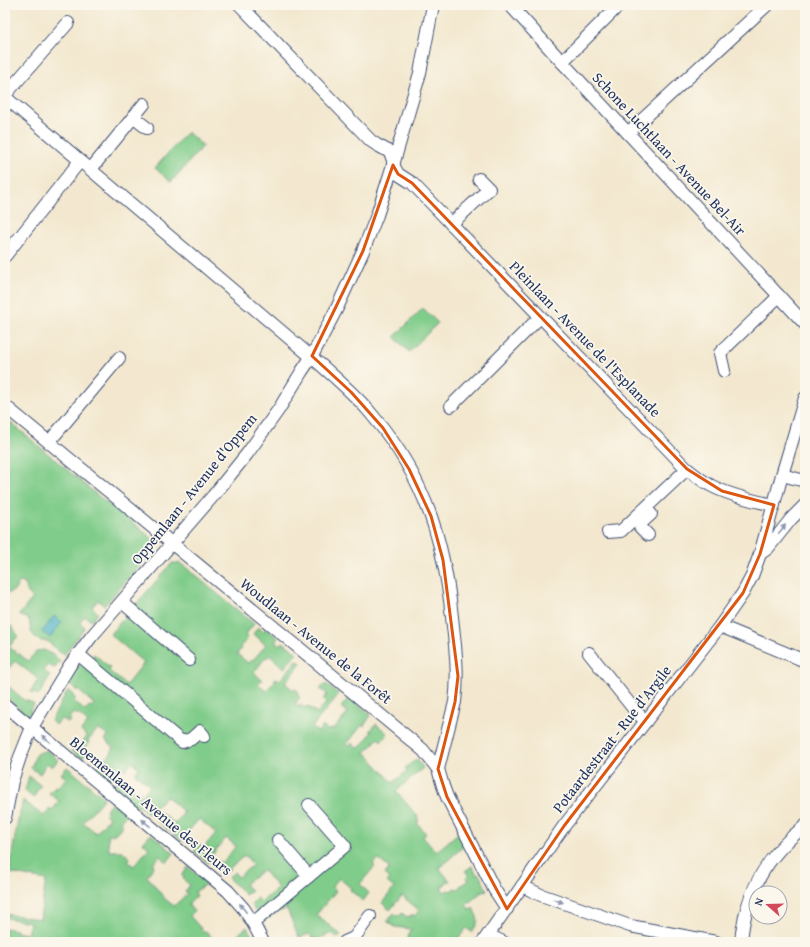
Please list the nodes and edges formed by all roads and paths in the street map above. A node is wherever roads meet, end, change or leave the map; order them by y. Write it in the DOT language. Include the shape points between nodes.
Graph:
graph roads {
  1 [pos="240,5"];
  2 [pos="433,5"];
  3 [pos="510,5"];
  4 [pos="619,5"];
  5 [pos="767,5"];
  6 [pos="68,23"];
  7 [pos="562,62"];
  8 [pos="5,96"];
  9 [pos="144,104"];
  10 [pos="133,117"];
  11 [pos="147,128"];
  12 [pos="628,133"];
  13 [pos="80,161"];
  14 [pos="394,164"];
  15 [pos="90,169"];
  16 [pos="479,179"];
  17 [pos="451,224"];
  18 [pos="5,256"];
  19 [pos="779,296"];
  20 [pos="540,317"];
  21 [pos="805,324"];
  22 [pos="312,356"];
  23 [pos="119,358"];
  24 [pos="724,371"];
  25 [pos="805,398"];
  26 [pos="5,406"];
  27 [pos="451,406"];
  28 [pos="49,442"];
  29 [pos="690,471"];
  30 [pos="782,474"];
  31 [pos="805,481"];
  32 [pos="774,505"];
  33 [pos="805,505"];
  34 [pos="608,532"];
  35 [pos="648,535"];
  36 [pos="172,544"];
  37 [pos="760,554"];
  38 [pos="122,602"];
  39 [pos="720,626"];
  40 [pos="589,653"];
  41 [pos="78,654"];
  42 [pos="189,660"];
  43 [pos="805,661"];
  44 [pos="5,705"];
  45 [pos="646,721"];
  46 [pos="32,727"];
  47 [pos="204,736"];
  48 [pos="438,769"];
  49 [pos="309,805"];
  50 [pos="5,811"];
  51 [pos="805,826"];
  52 [pos="278,840"];
  53 [pos="309,876"];
  54 [pos="522,886"];
  55 [pos="506,909"];
  56 [pos="370,916"];
  57 [pos="253,923"];
  58 [pos="486,938"];
  59 [pos="263,942"];
  60 [pos="345,942"];
  61 [pos="503,942"];
  62 [pos="716,942"];
  63 [pos="741,942"];
  1 -- 14 [label="street, Pleinlaan - Avenue de l'Esplanade" via="371,141 390,152"];
  2 -- 14 [label="street, Oppemlaan - Avenue d'Oppem" via="420,73"];
  3 -- 7 [label="street, Schone Luchtlaan - Avenue Bel-Air"];
  4 -- 7 [label="street"];
  5 -- 12 [label="street"];
  6 -- 8 [label="street"];
  7 -- 12 [label="street, Schone Luchtlaan - Avenue Bel-Air"];
  8 -- 13 [label="street"];
  9 -- 10 [label="street"];
  10 -- 11 [label="street"];
  10 -- 15 [label="street"];
  12 -- 19 [label="street, Schone Luchtlaan - Avenue Bel-Air"];
  13 -- 15 [label="street"];
  13 -- 18 [label="street"];
  14 -- 17 [label="street, Pleinlaan - Avenue de l'Esplanade" via="398,174 412,183"];
  14 -- 22 [label="street, Oppemlaan - Avenue d'Oppem" via="363,252"];
  15 -- 22 [label="street"];
  16 -- 17 [label="street" via="489,189"];
  17 -- 20 [label="street, Pleinlaan - Avenue de l'Esplanade"];
  19 -- 21 [label="street, Schone Luchtlaan - Avenue Bel-Air"];
  19 -- 24 [label="street" via="720,353"];
  20 -- 27 [label="street"];
  20 -- 29 [label="street, Pleinlaan - Avenue de l'Esplanade"];
  22 -- 36 [label="street, Oppemlaan - Avenue d'Oppem" via="248,454"];
  22 -- 48 [label="street" via="351,392 386,431 415,480 436,531 448,587 458,676 455,702"];
  23 -- 28 [label="street"];
  25 -- 30 [label="street, Potaardestraat - Rue d'Argile"];
  26 -- 28 [label="street, Woudlaan - Avenue de la Forêt"];
  28 -- 36 [label="street, Woudlaan - Avenue de la Forêt"];
  29 -- 32 [label="street, Pleinlaan - Avenue de l'Esplanade" via="722,491"];
  29 -- 34 [label="street" via="621,531"];
  29 -- 35 [label="street" via="640,524"];
  30 -- 31 [label="street"];
  30 -- 32 [label="street, Potaardestraat - Rue d'Argile"];
  32 -- 37 [label="street, Potaardestraat - Rue d'Argile"];
  37 -- 33 [label="street, one-way"];
  36 -- 38 [label="street, Oppemlaan - Avenue d'Oppem"];
  36 -- 48 [label="street, Woudlaan - Avenue de la Forêt" via="423,750"];
  37 -- 39 [label="street, Potaardestraat - Rue d'Argile" via="743,593"];
  38 -- 41 [label="street, Oppemlaan - Avenue d'Oppem"];
  38 -- 42 [label="street"];
  39 -- 43 [label="street"];
  39 -- 45 [label="street, Potaardestraat - Rue d'Argile"];
  40 -- 45 [label="street"];
  41 -- 46 [label="street, Oppemlaan - Avenue d'Oppem"];
  41 -- 47 [label="street" via="182,742 191,740 200,731"];
  44 -- 46 [label="street, Bloemenlaan - Avenue des Fleurs"];
  45 -- 54 [label="street, Potaardestraat - Rue d'Argile" via="564,826"];
  46 -- 50 [label="street, Oppemlaan - Avenue d'Oppem" via="12,781"];
  57 -- 46 [label="street, Bloemenlaan - Avenue des Fleurs, one-way" via="228,891"];
  48 -- 55 [label="street, Woudlaan - Avenue de la Forêt" via="447,797"];
  49 -- 53 [label="street" via="345,846"];
  51 -- 63 [label="street" via="780,848 760,876 748,902"];
  52 -- 53 [label="street"];
  53 -- 57 [label="street"];
  54 -- 55 [label="street, Potaardestraat - Rue d'Argile"];
  54 -- 62 [label="street, one-way" via="541,896 630,926"];
  55 -- 58 [label="street, Potaardestraat - Rue d'Argile"];
  56 -- 60 [label="street" via="354,938"];
  57 -- 59 [label="street, Bloemenlaan - Avenue des Fleurs"];
  58 -- 61 [label="street"];
}
